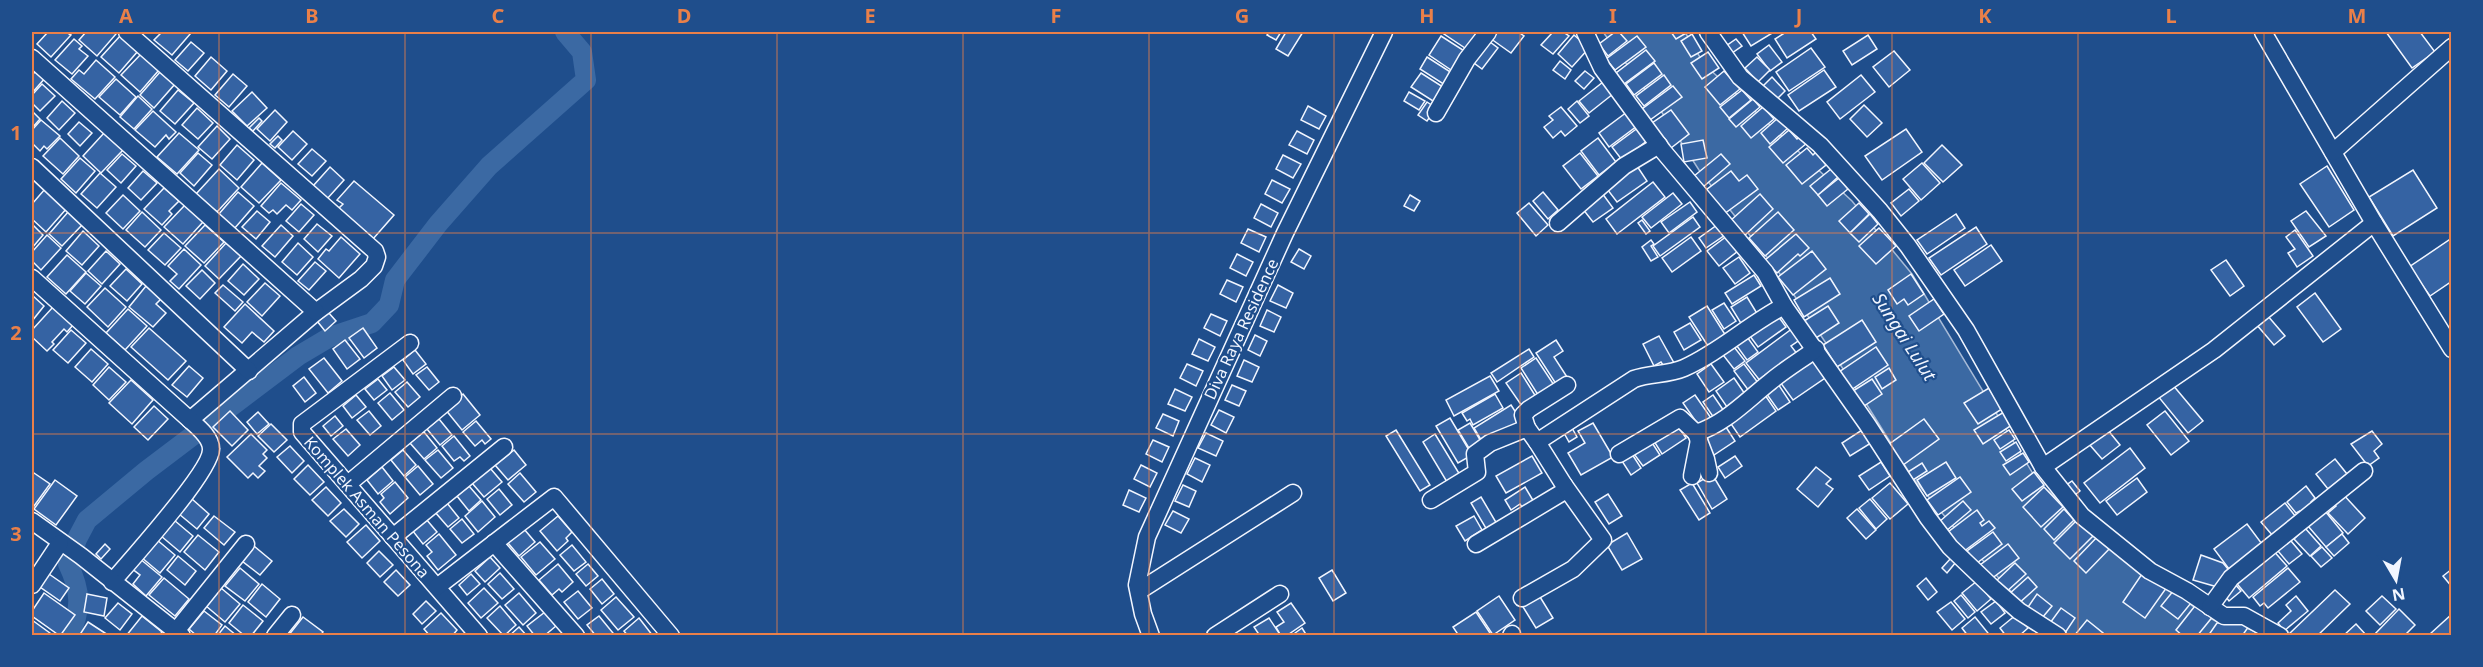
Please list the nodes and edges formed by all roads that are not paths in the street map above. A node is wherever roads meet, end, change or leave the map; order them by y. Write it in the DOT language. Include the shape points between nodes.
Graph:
graph roads {
  1 [pos="127,32"];
  2 [pos="1384,32"];
  3 [pos="1488,32"];
  4 [pos="1585,32"];
  5 [pos="1708,32"];
  6 [pos="2262,32"];
  7 [pos="2451,47"];
  8 [pos="32,58"];
  9 [pos="1436,113"];
  10 [pos="1659,145"];
  11 [pos="2333,152"];
  12 [pos="32,167"];
  13 [pos="1558,223"];
  14 [pos="2374,223"];
  15 [pos="32,278"];
  16 [pos="1784,306"];
  17 [pos="316,312"];
  18 [pos="410,343"];
  19 [pos="1816,349"];
  20 [pos="2451,349"];
  21 [pos="249,371"];
  22 [pos="1567,385"];
  23 [pos="453,396"];
  24 [pos="198,427"];
  25 [pos="1527,428"];
  26 [pos="1697,437"];
  27 [pos="1537,442"];
  28 [pos="504,447"];
  29 [pos="1619,454"];
  30 [pos="2043,467"];
  31 [pos="2364,471"];
  32 [pos="1700,475"];
  33 [pos="348,484"];
  34 [pos="1564,485"];
  35 [pos="1293,493"];
  36 [pos="1431,500"];
  37 [pos="32,521"];
  38 [pos="393,537"];
  39 [pos="494,543"];
  40 [pos="62,544"];
  41 [pos="246,544"];
  42 [pos="1476,544"];
  43 [pos="112,582"];
  44 [pos="32,585"];
  45 [pos="437,587"];
  46 [pos="1138,591"];
  47 [pos="1280,594"];
  48 [pos="1522,598"];
  49 [pos="2210,607"];
  50 [pos="292,615"];
  51 [pos="179,633"];
  52 [pos="275,636"];
  53 [pos="479,636"];
  54 [pos="576,636"];
  55 [pos="671,636"];
  56 [pos="1151,636"];
  57 [pos="1215,636"];
  58 [pos="2058,636"];
  59 [pos="2280,636"];
  1 -- 17 [label="street" via="375,251 376,262 370,271"];
  2 -- 46 [label="street, Diva Raya Residence" via="1285,233 1147,537"];
  3 -- 9 [label="street" via="1467,59"];
  4 -- 10 [label="street" via="1602,68"];
  5 -- 30 [label="street" via="1740,77 1820,146 1908,246 1966,330"];
  6 -- 11 [label="street"];
  7 -- 11 [label="street"];
  8 -- 17 [label="street"];
  10 -- 13 [label="street" via="1623,166"];
  10 -- 16 [label="street" via="1765,272"];
  11 -- 14 [label="street"];
  12 -- 21 [label="street"];
  14 -- 20 [label="street"];
  14 -- 30 [label="street" via="2214,350"];
  15 -- 24 [label="street"];
  16 -- 19 [label="street"];
  16 -- 27 [label="street" via="1683,369 1634,379"];
  17 -- 21 [label="street"];
  18 -- 33 [label="street, Komplek Asman Pesona" via="302,424 302,432"];
  19 -- 26 [label="street"];
  19 -- 58 [label="street" via="1950,547 2019,611"];
  21 -- 24 [label="street"];
  22 -- 25 [label="street" via="1529,408 1523,415"];
  23 -- 33 [label="street"];
  24 -- 43 [label="street" via="211,449 207,464"];
  25 -- 27 [label="street"];
  25 -- 36 [label="street" via="1490,443 1475,454 1477,472"];
  26 -- 29 [label="street" via="1680,418"];
  26 -- 32 [label="street"];
  27 -- 34 [label="street"];
  28 -- 38 [label="street"];
  30 -- 49 [label="street" via="2082,516 2150,571"];
  31 -- 49 [label="street" via="2231,578"];
  33 -- 38 [label="street, Komplek Asman Pesona"];
  34 -- 42 [label="street" via="1563,492"];
  34 -- 48 [label="street" via="1603,540 1573,569"];
  35 -- 46 [label="street"];
  37 -- 40 [label="street"];
  38 -- 45 [label="street, Komplek Asman Pesona"];
  39 -- 45 [label="street"];
  39 -- 54 [label="street"];
  39 -- 55 [label="street" via="554,497"];
  40 -- 43 [label="street"];
  40 -- 44 [label="street"];
  41 -- 51 [label="street"];
  43 -- 51 [label="street"];
  45 -- 53 [label="street, Komplek Asman Pesona"];
  46 -- 56 [label="street, Diva Raya Residence"];
  47 -- 57 [label="street"];
  49 -- 59 [label="street" via="2224,616 2244,616"];
  50 -- 52 [label="street"];
}
